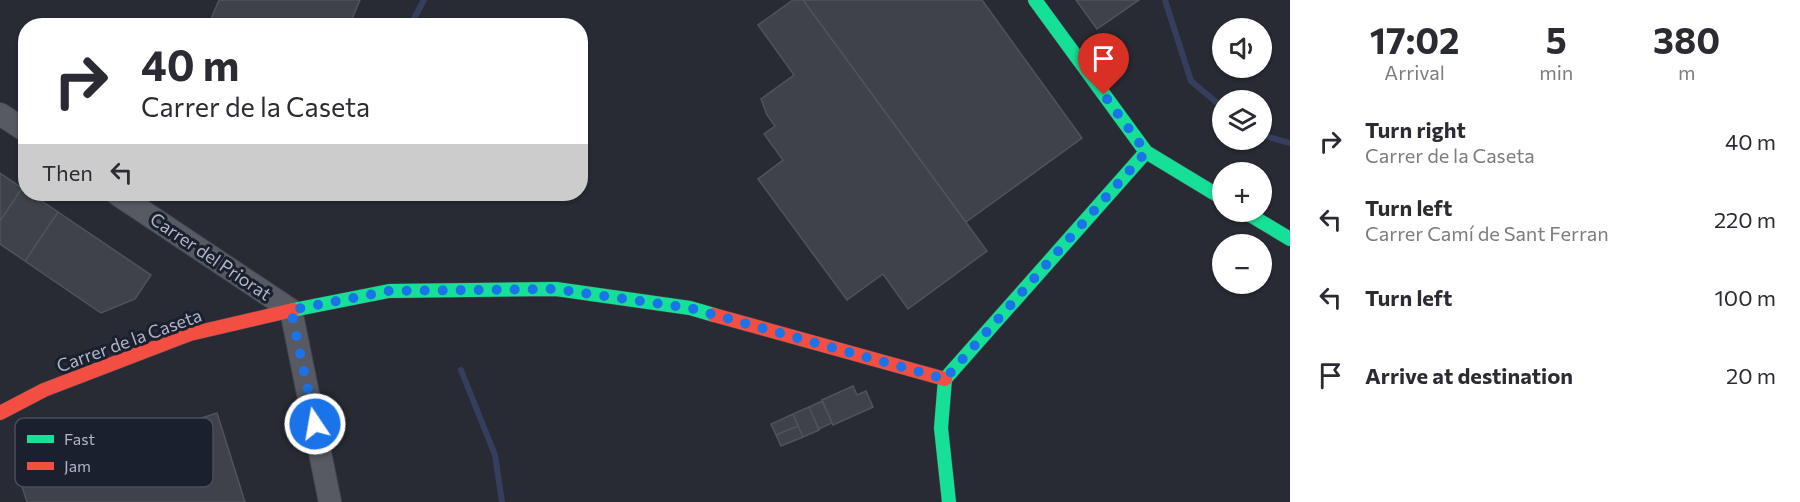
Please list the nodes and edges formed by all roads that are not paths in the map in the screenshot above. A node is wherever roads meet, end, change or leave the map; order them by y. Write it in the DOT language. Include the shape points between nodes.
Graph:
graph roads {
  1 [pos="1035,0"];
  2 [pos="0,114"];
  3 [pos="18,126"];
  4 [pos="1146,152"];
  5 [pos="1212,192"];
  6 [pos="128,201"];
  7 [pos="1262,222"];
  8 [pos="1290,239"];
  9 [pos="291,310"];
  10 [pos="945,379"];
  11 [pos="0,413"];
  12 [pos="330,502"];
  13 [pos="949,502"];
  1 -- 4 [label="street"];
  2 -- 3 [label="street"];
  4 -- 5 [label="street"];
  4 -- 10 [label="street"];
  6 -- 9 [label="street, Carrer del Priorat"];
  7 -- 8 [label="street"];
  9 -- 10 [label="street, Carrer de la Caseta" via="389,291 555,289 690,308"];
  9 -- 11 [label="street, Carrer de la Caseta" via="190,334 44,390"];
  9 -- 12 [label="street, Carrer del Priorat"];
  10 -- 13 [label="street" via="941,428"];
}
